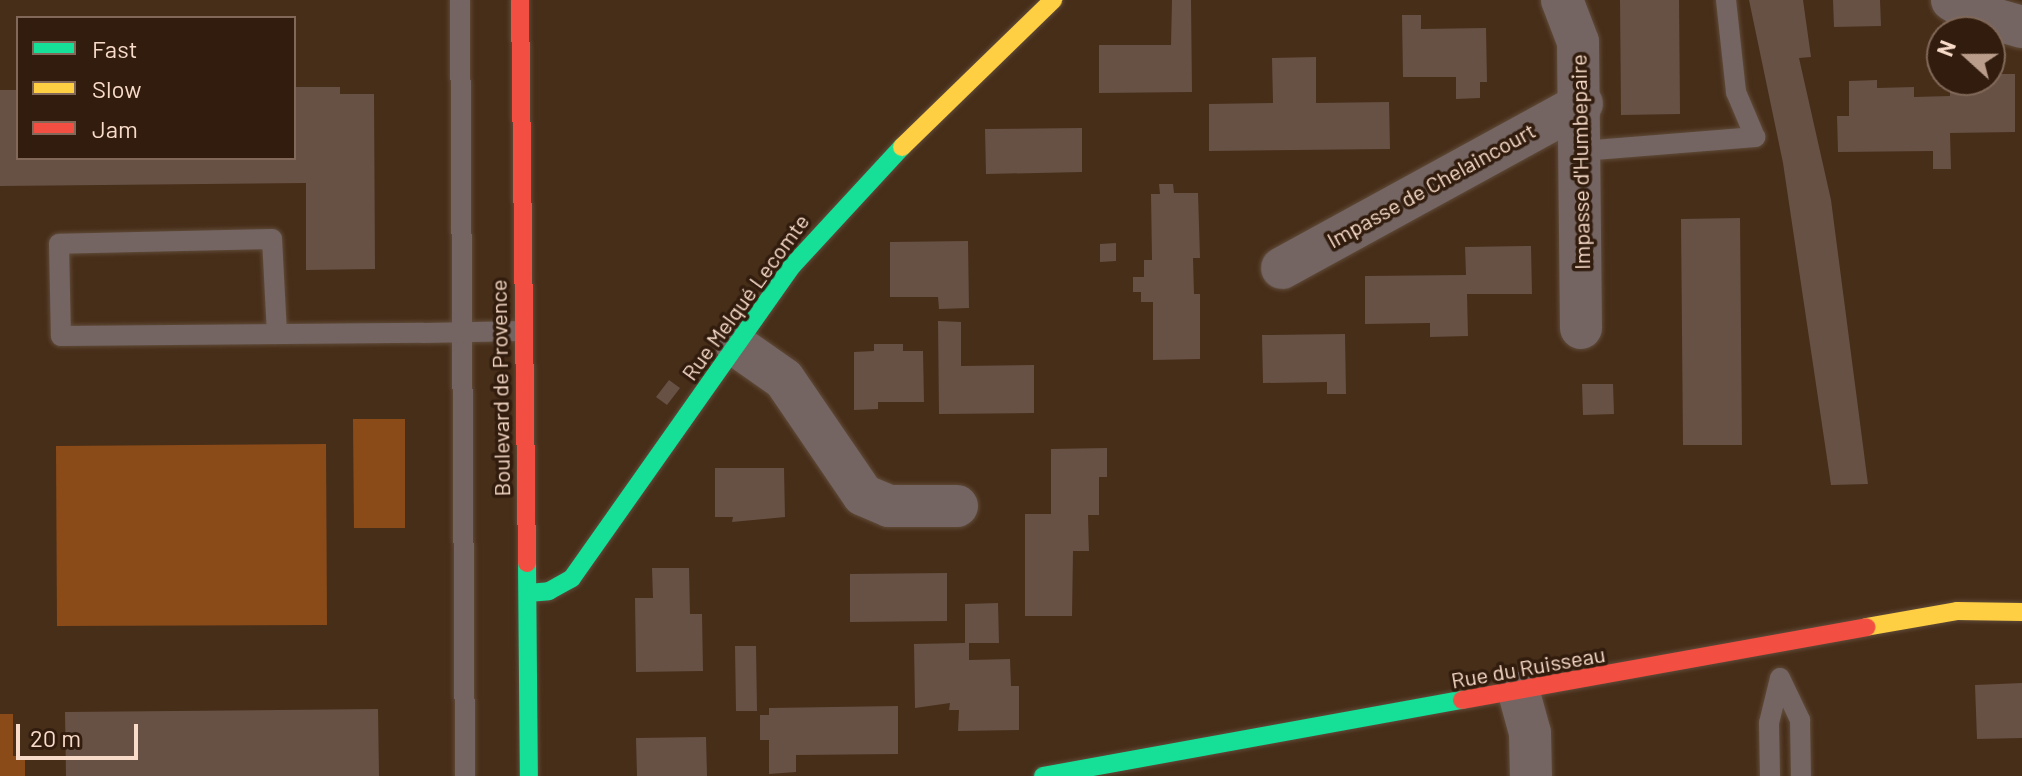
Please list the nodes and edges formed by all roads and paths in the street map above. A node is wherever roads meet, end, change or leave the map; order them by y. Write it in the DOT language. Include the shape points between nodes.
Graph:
graph roads {
  1 [pos="460,0"];
  2 [pos="520,0"];
  3 [pos="1053,0"];
  4 [pos="1562,0"];
  5 [pos="1726,0"];
  6 [pos="1952,0"];
  7 [pos="2022,27"];
  8 [pos="1582,104"];
  9 [pos="1582,151"];
  10 [pos="1282,268"];
  11 [pos="1581,328"];
  12 [pos="523,331"];
  13 [pos="464,332"];
  14 [pos="277,334"];
  15 [pos="737,346"];
  16 [pos="957,506"];
  17 [pos="528,593"];
  18 [pos="2022,612"];
  19 [pos="1771,646"];
  20 [pos="1780,678"];
  21 [pos="1519,693"];
  22 [pos="465,776"];
  23 [pos="529,776"];
  24 [pos="1043,776"];
  25 [pos="1531,776"];
  26 [pos="1770,776"];
  27 [pos="1801,776"];
  1 -- 13 [label="lane"];
  2 -- 12 [label="street, Boulevard de Provence"];
  3 -- 15 [label="street, Rue Melqué Lecomte" via="836,216"];
  4 -- 8 [label="street, Impasse d'Humbepaire" via="1578,42"];
  5 -- 9 [label="lane" via="1736,92 1755,137"];
  6 -- 7 [label="street" via="1973,13"];
  8 -- 9 [label="street, Impasse d'Humbepaire"];
  8 -- 10 [label="street, Impasse de Chelaincourt"];
  9 -- 11 [label="street, Impasse d'Humbepaire"];
  12 -- 13 [label="lane"];
  12 -- 17 [label="street, Boulevard de Provence"];
  13 -- 14 [label="lane"];
  13 -- 22 [label="lane"];
  14 -- 14 [label="lane" via="61,336 59,244 272,239"];
  15 -- 16 [label="street" via="784,379 863,495 889,506"];
  15 -- 17 [label="street, Rue Melqué Lecomte" via="572,578 549,591"];
  17 -- 23 [label="street, Boulevard de Provence"];
  18 -- 19 [label="street, Rue du Ruisseau" via="1957,611"];
  19 -- 20 [label="lane"];
  19 -- 21 [label="street, Rue du Ruisseau"];
  20 -- 26 [label="lane" via="1769,723"];
  20 -- 27 [label="lane" via="1800,720"];
  21 -- 24 [label="street, Rue du Ruisseau"];
  21 -- 25 [label="street" via="1530,733"];
}
